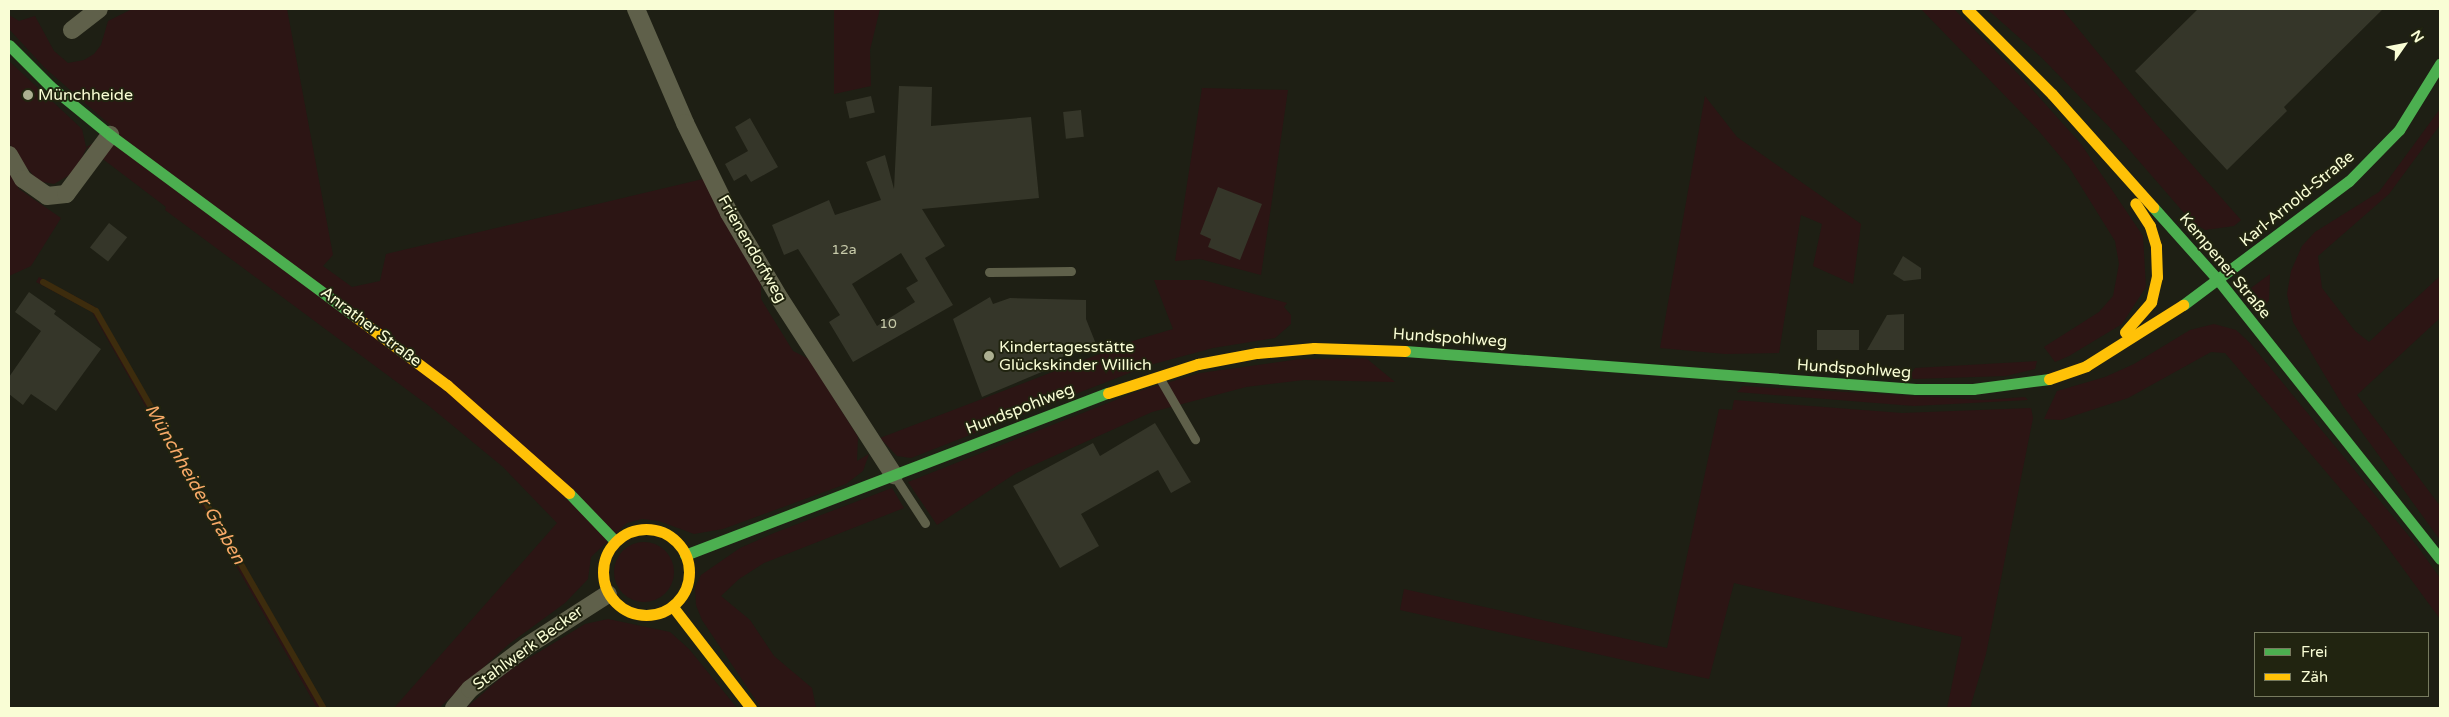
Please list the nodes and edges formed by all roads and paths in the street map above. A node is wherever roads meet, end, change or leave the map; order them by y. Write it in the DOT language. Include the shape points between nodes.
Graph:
graph roads {
  1 [pos="99,9"];
  2 [pos="636,9"];
  3 [pos="1968,9"];
  4 [pos="72,30"];
  5 [pos="9,45"];
  6 [pos="2440,64"];
  7 [pos="2052,94"];
  8 [pos="110,135"];
  9 [pos="9,155"];
  10 [pos="1071,271"];
  11 [pos="989,272"];
  12 [pos="2219,281"];
  13 [pos="2086,366"];
  14 [pos="1158,376"];
  15 [pos="1195,439"];
  16 [pos="894,476"];
  17 [pos="925,523"];
  18 [pos="615,541"];
  19 [pos="685,555"];
  20 [pos="2440,559"];
  21 [pos="608,594"];
  22 [pos="673,607"];
  23 [pos="454,708"];
  24 [pos="750,708"];
  1 -- 4 [label="street"];
  2 -- 16 [label="street, Frienendorfweg" via="685,123 729,213 780,299"];
  3 -- 7 [label="street, Kempener Straße"];
  5 -- 8 [label="street, Anrather Straße" via="50,86"];
  6 -- 12 [label="street, Karl-Arnold-Straße" via="2399,130 2363,169"];
  7 -- 12 [label="street, Kempener Straße"];
  7 -- 13 [label="street" via="2130,194 2150,226 2156,246 2157,277 2151,302 2133,324"];
  8 -- 9 [label="street" via="66,194 47,196 23,179"];
  8 -- 18 [label="street, Anrather Straße" via="447,385 551,476"];
  10 -- 11 [label="lane"];
  12 -- 13 [label="street, Hundspohlweg"];
  12 -- 20 [label="street, Kempener Straße"];
  13 -- 14 [label="street, Hundspohlweg" via="2027,384 1962,390 1916,389 1329,348 1257,353"];
  14 -- 15 [label="lane"];
  14 -- 16 [label="street, Hundspohlweg"];
  16 -- 17 [label="lane"];
  16 -- 19 [label="street, Hundspohlweg"];
  18 -- 19 [label="street" via="633,531 653,529 677,542"];
  18 -- 21 [label="street" via="603,566"];
  19 -- 22 [label="street" via="688,581"];
  21 -- 22 [label="street" via="616,604 638,615 651,615"];
  21 -- 23 [label="street, Stahlwerk Becker" via="526,646 470,689"];
  22 -- 24 [label="street"];
}
